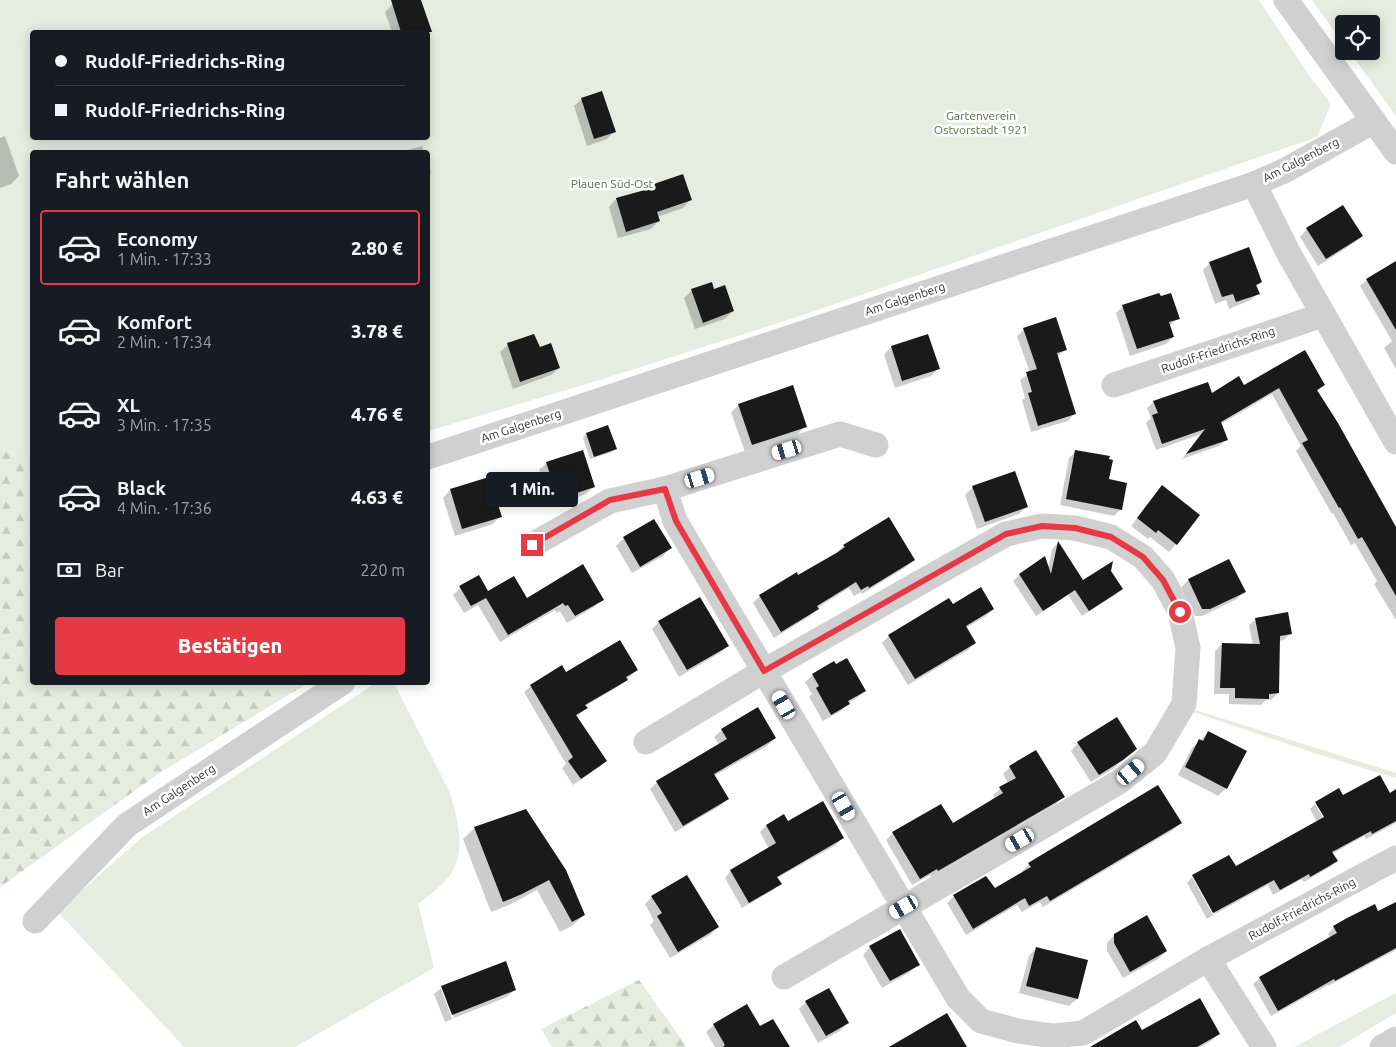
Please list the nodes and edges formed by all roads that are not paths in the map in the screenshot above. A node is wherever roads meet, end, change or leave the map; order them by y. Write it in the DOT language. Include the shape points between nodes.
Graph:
graph roads {
  1 [pos="1286,0"];
  2 [pos="1374,121"];
  3 [pos="1396,152"];
  4 [pos="1254,184"];
  5 [pos="1323,315"];
  6 [pos="1114,385"];
  7 [pos="1396,442"];
  8 [pos="876,445"];
  9 [pos="430,456"];
  10 [pos="665,489"];
  11 [pos="532,545"];
  12 [pos="764,671"];
  13 [pos="338,685"];
  14 [pos="646,742"];
  15 [pos="1396,858"];
  16 [pos="904,907"];
  17 [pos="35,921"];
  18 [pos="1208,959"];
  19 [pos="784,977"];
  20 [pos="1016,1039"];
  21 [pos="1396,1039"];
  22 [pos="1264,1047"];
  23 [pos="1382,1047"];
  1 -- 2 [label="street"];
  2 -- 3 [label="street"];
  2 -- 4 [label="street, Am Galgenberg"];
  4 -- 5 [label="street"];
  4 -- 9 [label="street, Am Galgenberg"];
  5 -- 6 [label="street, Rudolf-Friedrichs-Ring"];
  5 -- 7 [label="street"];
  8 -- 10 [label="street" via="840,434"];
  10 -- 11 [label="street" via="610,500"];
  10 -- 12 [label="street, Rudolf-Friedrichs-Ring" via="676,521"];
  12 -- 14 [label="street"];
  12 -- 16 [label="street, Rudolf-Friedrichs-Ring"];
  12 -- 16 [label="street" via="1006,534 1042,526 1075,528 1111,537 1143,557 1163,580 1180,612 1188,648 1184,704 1155,753 1120,782"];
  13 -- 17 [label="street, Am Galgenberg" via="127,824"];
  15 -- 18 [label="street, Rudolf-Friedrichs-Ring"];
  16 -- 19 [label="street"];
  16 -- 20 [label="street, Rudolf-Friedrichs-Ring" via="958,998 981,1021"];
  18 -- 20 [label="street, Rudolf-Friedrichs-Ring" via="1083,1033"];
  18 -- 22 [label="street"];
  21 -- 23 [label="street"];
}
